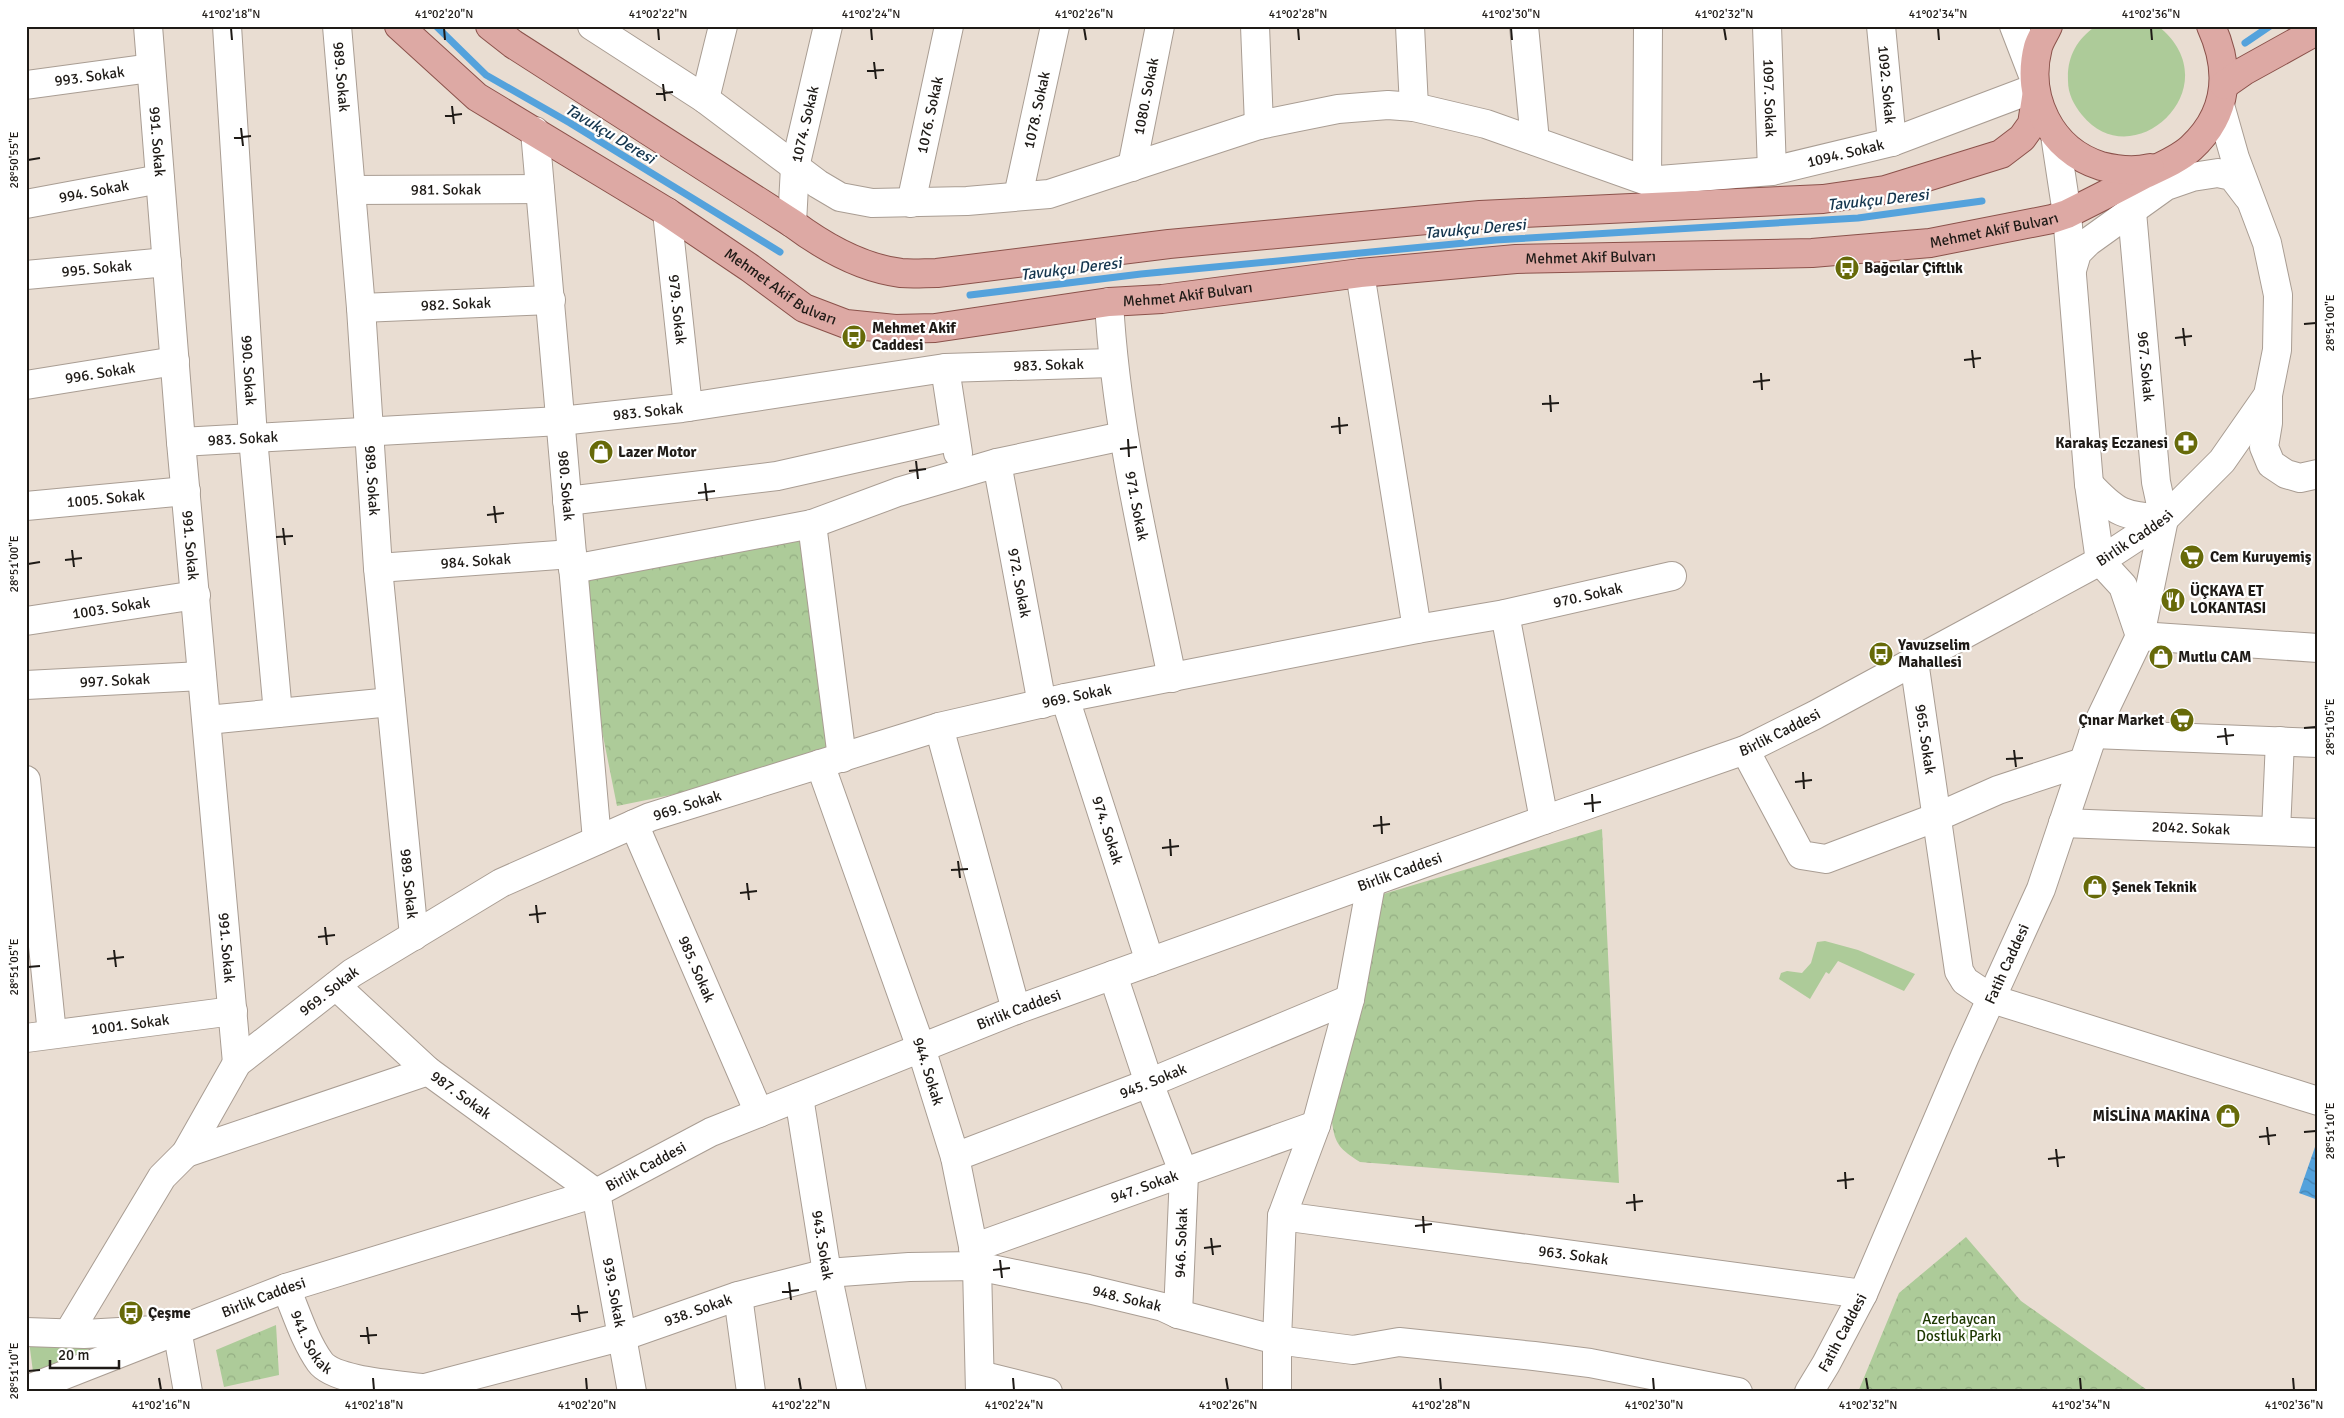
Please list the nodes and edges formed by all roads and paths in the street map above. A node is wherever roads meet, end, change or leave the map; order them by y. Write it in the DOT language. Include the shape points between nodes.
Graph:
graph roads {
  1 [pos="148,26"];
  2 [pos="227,26"];
  3 [pos="337,26"];
  4 [pos="399,26"];
  5 [pos="490,26"];
  6 [pos="723,26"];
  7 [pos="828,26"];
  8 [pos="949,26"];
  9 [pos="1054,26"];
  10 [pos="1160,26"];
  11 [pos="1255,26"];
  12 [pos="1410,26"];
  13 [pos="1524,26"];
  14 [pos="1648,26"];
  15 [pos="1767,26"];
  16 [pos="1881,26"];
  17 [pos="2014,26"];
  18 [pos="2048,26"];
  19 [pos="2211,26"];
  20 [pos="595,27"];
  21 [pos="2318,30"];
  22 [pos="151,68"];
  23 [pos="26,85"];
  24 [pos="2035,88"];
  25 [pos="2222,95"];
  26 [pos="705,99"];
  27 [pos="1414,107"];
  28 [pos="1259,125"];
  29 [pos="535,131"];
  30 [pos="2055,135"];
  31 [pos="1535,141"];
  32 [pos="1892,142"];
  33 [pos="2168,163"];
  34 [pos="795,167"];
  35 [pos="1132,167"];
  36 [pos="1772,171"];
  37 [pos="160,179"];
  38 [pos="1647,181"];
  39 [pos="351,190"];
  40 [pos="540,190"];
  41 [pos="1018,196"];
  42 [pos="911,203"];
  43 [pos="26,204"];
  44 [pos="2253,205"];
  45 [pos="667,212"];
  46 [pos="2132,212"];
  47 [pos="2066,214"];
  48 [pos="792,223"];
  49 [pos="167,262"];
  50 [pos="2072,270"];
  51 [pos="1360,273"];
  52 [pos="26,275"];
  53 [pos="551,300"];
  54 [pos="1109,302"];
  55 [pos="361,308"];
  56 [pos="175,361"];
  57 [pos="1112,363"];
  58 [pos="945,368"];
  59 [pos="26,385"];
  60 [pos="2268,396"];
  61 [pos="688,407"];
  62 [pos="560,421"];
  63 [pos="369,431"];
  64 [pos="955,436"];
  65 [pos="1123,436"];
  66 [pos="253,438"];
  67 [pos="181,442"];
  68 [pos="997,463"];
  69 [pos="961,474"];
  70 [pos="2318,474"];
  71 [pos="2089,484"];
  72 [pos="186,491"];
  73 [pos="567,501"];
  74 [pos="26,506"];
  75 [pos="2164,519"];
  76 [pos="812,524"];
  77 [pos="2100,561"];
  78 [pos="572,562"];
  79 [pos="378,568"];
  80 [pos="1672,576"];
  81 [pos="196,595"];
  82 [pos="1505,614"];
  83 [pos="26,621"];
  84 [pos="1417,629"];
  85 [pos="2140,636"];
  86 [pos="2318,648"];
  87 [pos="1914,661"];
  88 [pos="202,676"];
  89 [pos="1172,678"];
  90 [pos="26,685"];
  91 [pos="1053,701"];
  92 [pos="391,702"];
  93 [pos="278,713"];
  94 [pos="207,720"];
  95 [pos="939,727"];
  96 [pos="2093,734"];
  97 [pos="2280,742"];
  98 [pos="2318,743"];
  99 [pos="1745,750"];
  100 [pos="831,761"];
  101 [pos="2083,762"];
  102 [pos="26,780"];
  103 [pos="1937,817"];
  104 [pos="1544,820"];
  105 [pos="2063,823"];
  106 [pos="634,824"];
  107 [pos="2276,831"];
  108 [pos="2318,833"];
  109 [pos="597,840"];
  110 [pos="1371,884"];
  111 [pos="414,936"];
  112 [pos="1150,962"];
  113 [pos="1113,975"];
  114 [pos="336,986"];
  115 [pos="1992,999"];
  116 [pos="1350,1000"];
  117 [pos="1016,1010"];
  118 [pos="233,1011"];
  119 [pos="39,1036"];
  120 [pos="921,1048"];
  121 [pos="237,1063"];
  122 [pos="428,1071"];
  123 [pos="1148,1083"];
  124 [pos="799,1097"];
  125 [pos="2318,1101"];
  126 [pos="759,1113"];
  127 [pos="1316,1124"];
  128 [pos="186,1153"];
  129 [pos="955,1157"];
  130 [pos="1184,1174"];
  131 [pos="596,1193"];
  132 [pos="1282,1216"];
  133 [pos="975,1257"];
  134 [pos="827,1273"];
  135 [pos="286,1288"];
  136 [pos="1863,1294"];
  137 [pos="738,1296"];
  138 [pos="1178,1314"];
  139 [pos="177,1330"];
  140 [pos="26,1332"];
  141 [pos="69,1332"];
  142 [pos="624,1336"];
  143 [pos="1276,1340"];
  144 [pos="980,1383"];
  145 [pos="26,1390"];
  146 [pos="431,1390"];
  147 [pos="188,1392"];
  148 [pos="632,1392"];
  149 [pos="751,1392"];
  150 [pos="852,1392"];
  151 [pos="1048,1392"];
  152 [pos="1277,1392"];
  153 [pos="1738,1392"];
  154 [pos="1809,1392"];
  1 -- 22 [label="street, 991. Sokak"];
  2 -- 66 [label="street, 990. Sokak"];
  3 -- 39 [label="street, 989. Sokak"];
  4 -- 29 [label="main road, Mehmet Akif Bulvarı" via="477,97"];
  5 -- 48 [label="main road"];
  6 -- 26 [label="street"];
  7 -- 34 [label="street, 1074. Sokak"];
  8 -- 42 [label="street, 1076. Sokak"];
  9 -- 41 [label="street, 1078. Sokak"];
  10 -- 35 [label="street, 1080. Sokak"];
  11 -- 28 [label="street"];
  12 -- 27 [label="street"];
  13 -- 31 [label="street"];
  14 -- 38 [label="street"];
  15 -- 36 [label="street, 1097. Sokak"];
  16 -- 32 [label="street, 1092. Sokak"];
  17 -- 24 [label="street"];
  18 -- 24 [label="main road" via="2038,45"];
  19 -- 25 [label="main road" via="2221,48"];
  20 -- 26 [label="street"];
  21 -- 25 [label="main road"];
  22 -- 23 [label="street, 993. Sokak"];
  22 -- 37 [label="street, 991. Sokak"];
  24 -- 30 [label="main road" via="2043,118"];
  24 -- 32 [label="street, 1094. Sokak"];
  24 -- 48 [label="main road" via="2032,124 2022,138 2001,154 1886,190 1823,200 1480,216 1170,244 937,273 902,273 869,266 818,243"];
  25 -- 33 [label="main road" via="2208,129 2191,149"];
  25 -- 44 [label="street, Birlik Caddesi" via="2235,158"];
  26 -- 34 [label="street"];
  27 -- 28 [label="street" via="1388,105 1338,109"];
  27 -- 31 [label="street" via="1486,124"];
  28 -- 35 [label="street"];
  29 -- 40 [label="street, 980. Sokak"];
  29 -- 45 [label="main road, Mehmet Akif Bulvarı"];
  30 -- 33 [label="main road" via="2088,162 2114,170 2142,170"];
  30 -- 47 [label="street"];
  31 -- 38 [label="street"];
  32 -- 36 [label="street, 1094. Sokak"];
  33 -- 47 [label="main road, Mehmet Akif Bulvarı"];
  34 -- 42 [label="street" via="840,197 872,203"];
  34 -- 48 [label="street, 1074. Sokak"];
  35 -- 41 [label="street" via="1049,194"];
  36 -- 38 [label="street, 1094. Sokak"];
  37 -- 43 [label="street, 994. Sokak"];
  37 -- 49 [label="street, 991. Sokak"];
  39 -- 40 [label="street, 981. Sokak"];
  39 -- 55 [label="street, 989. Sokak"];
  40 -- 53 [label="street, 980. Sokak"];
  41 -- 42 [label="street"];
  44 -- 46 [label="street" via="2232,176 2218,173 2166,186"];
  44 -- 60 [label="street, Birlik Caddesi" via="2267,243 2278,295 2277,350"];
  45 -- 54 [label="main road, Mehmet Akif Bulvarı" via="804,308 846,324 895,329 936,328"];
  45 -- 61 [label="street, 979. Sokak"];
  46 -- 50 [label="street" via="2088,242 2077,253"];
  46 -- 75 [label="street, 967. Sokak" via="2156,482"];
  47 -- 50 [label="street"];
  47 -- 51 [label="main road, Mehmet Akif Bulvarı" via="1930,243 1812,253 1516,259"];
  49 -- 52 [label="street, 995. Sokak"];
  49 -- 56 [label="street, 991. Sokak"];
  50 -- 71 [label="street"];
  51 -- 54 [label="main road, Mehmet Akif Bulvarı" via="1162,299"];
  51 -- 84 [label="street"];
  53 -- 55 [label="street, 982. Sokak"];
  53 -- 62 [label="street, 980. Sokak"];
  54 -- 57 [label="street, 971. Sokak"];
  55 -- 63 [label="street, 989. Sokak"];
  56 -- 59 [label="street, 996. Sokak"];
  56 -- 67 [label="street, 991. Sokak"];
  57 -- 58 [label="street, 983. Sokak"];
  57 -- 65 [label="street, 971. Sokak"];
  58 -- 61 [label="street, 983. Sokak"];
  58 -- 64 [label="street"];
  60 -- 70 [label="street" via="2264,448 2271,464 2300,478"];
  60 -- 75 [label="street, Birlik Caddesi" via="2222,460"];
  61 -- 62 [label="street, 983. Sokak"];
  62 -- 63 [label="street, 983. Sokak"];
  62 -- 73 [label="street, 980. Sokak"];
  63 -- 66 [label="street, 983. Sokak"];
  63 -- 79 [label="street, 989. Sokak"];
  64 -- 69 [label="street"];
  64 -- 73 [label="street" via="777,476"];
  65 -- 68 [label="street, 984. Sokak"];
  65 -- 89 [label="street, 971. Sokak"];
  66 -- 67 [label="street, 983. Sokak"];
  66 -- 93 [label="street, 990. Sokak"];
  67 -- 72 [label="street, 991. Sokak"];
  68 -- 69 [label="street, 984. Sokak"];
  68 -- 91 [label="street, 972. Sokak"];
  69 -- 76 [label="street, 984. Sokak" via="898,492"];
  71 -- 75 [label="street" via="2109,506 2126,516"];
  71 -- 77 [label="street"];
  72 -- 74 [label="street, 1005. Sokak"];
  72 -- 81 [label="street, 991. Sokak"];
  73 -- 78 [label="street, 980. Sokak"];
  75 -- 77 [label="street, Birlik Caddesi"];
  75 -- 85 [label="street, Fatih Caddesi"];
  76 -- 78 [label="street, 984. Sokak"];
  76 -- 100 [label="street, 944. Sokak"];
  77 -- 85 [label="street" via="2122,586"];
  77 -- 87 [label="street, Birlik Caddesi"];
  78 -- 79 [label="street, 984. Sokak"];
  78 -- 109 [label="street, 980. Sokak"];
  79 -- 92 [label="street, 989. Sokak"];
  80 -- 82 [label="street, 970. Sokak"];
  81 -- 83 [label="street, 1003. Sokak"];
  81 -- 88 [label="street, 991. Sokak"];
  82 -- 84 [label="street, 969. Sokak"];
  82 -- 104 [label="street"];
  84 -- 89 [label="street, 969. Sokak"];
  85 -- 86 [label="street"];
  85 -- 96 [label="street, Fatih Caddesi"];
  87 -- 99 [label="street, Birlik Caddesi"];
  87 -- 103 [label="street, 965. Sokak"];
  88 -- 90 [label="street, 997. Sokak"];
  88 -- 94 [label="street, 991. Sokak"];
  89 -- 91 [label="street, 969. Sokak"];
  91 -- 95 [label="street, 969. Sokak"];
  91 -- 112 [label="street, 974. Sokak"];
  92 -- 93 [label="street"];
  92 -- 111 [label="street, 989. Sokak"];
  93 -- 94 [label="street"];
  94 -- 118 [label="street, 991. Sokak"];
  95 -- 100 [label="street, 969. Sokak"];
  95 -- 117 [label="street"];
  96 -- 97 [label="street"];
  96 -- 101 [label="street, Fatih Caddesi"];
  97 -- 98 [label="street"];
  97 -- 107 [label="street"];
  99 -- 103 [label="street" via="1800,855 1826,859"];
  99 -- 104 [label="street, Birlik Caddesi"];
  100 -- 106 [label="street, 969. Sokak"];
  100 -- 120 [label="street, 944. Sokak"];
  101 -- 103 [label="street" via="1998,790"];
  101 -- 105 [label="street, Fatih Caddesi"];
  102 -- 119 [label="street"];
  103 -- 115 [label="street, 965. Sokak" via="1959,971 1965,981"];
  104 -- 110 [label="street, Birlik Caddesi"];
  105 -- 107 [label="street, 2042. Sokak"];
  105 -- 115 [label="street, Fatih Caddesi" via="2041,889"];
  106 -- 109 [label="street, 969. Sokak"];
  106 -- 126 [label="street, 985. Sokak"];
  107 -- 108 [label="street, 2042. Sokak"];
  109 -- 111 [label="street, 969. Sokak" via="501,883"];
  110 -- 112 [label="street, Birlik Caddesi"];
  110 -- 116 [label="street"];
  111 -- 114 [label="street, 969. Sokak"];
  112 -- 113 [label="street, Birlik Caddesi"];
  113 -- 117 [label="street, Birlik Caddesi"];
  113 -- 123 [label="street, 946. Sokak"];
  114 -- 121 [label="street, 969. Sokak"];
  114 -- 122 [label="street, 987. Sokak"];
  115 -- 125 [label="street, 965. Sokak"];
  115 -- 136 [label="street, Fatih Caddesi"];
  116 -- 123 [label="street, 945. Sokak"];
  116 -- 127 [label="street"];
  117 -- 120 [label="street, Birlik Caddesi"];
  118 -- 119 [label="street, 1001. Sokak"];
  118 -- 121 [label="street, 991. Sokak"];
  120 -- 124 [label="street, Birlik Caddesi"];
  120 -- 129 [label="street, 944. Sokak"];
  121 -- 128 [label="street, 969. Sokak"];
  122 -- 128 [label="street"];
  122 -- 131 [label="street, 987. Sokak"];
  123 -- 129 [label="street, 945. Sokak"];
  123 -- 130 [label="street, 946. Sokak"];
  124 -- 126 [label="street, Birlik Caddesi"];
  124 -- 134 [label="street, 943. Sokak"];
  126 -- 131 [label="street, Birlik Caddesi" via="711,1132"];
  127 -- 130 [label="street, 947. Sokak"];
  127 -- 132 [label="street"];
  128 -- 141 [label="street, 969. Sokak" via="162,1177"];
  129 -- 133 [label="street, 944. Sokak"];
  130 -- 133 [label="street, 947. Sokak"];
  130 -- 138 [label="street, 946. Sokak"];
  131 -- 135 [label="street, Birlik Caddesi"];
  131 -- 142 [label="street, 939. Sokak"];
  132 -- 136 [label="street, 963. Sokak"];
  132 -- 143 [label="street"];
  133 -- 134 [label="street, 938. Sokak" via="909,1267"];
  133 -- 138 [label="street, 948. Sokak" via="1163,1307"];
  133 -- 144 [label="street, 944. Sokak"];
  134 -- 137 [label="street, 938. Sokak"];
  134 -- 150 [label="street, 943. Sokak"];
  135 -- 139 [label="street, Birlik Caddesi"];
  135 -- 146 [label="street, 941. Sokak" via="321,1364 351,1379"];
  136 -- 154 [label="street, Fatih Caddesi"];
  137 -- 142 [label="street, 938. Sokak"];
  137 -- 149 [label="street"];
  138 -- 143 [label="street, 948. Sokak"];
  139 -- 141 [label="street, Birlik Caddesi"];
  139 -- 145 [label="street, Birlik Caddesi"];
  139 -- 147 [label="street"];
  140 -- 141 [label="street, Birlik Caddesi"];
  142 -- 146 [label="street, 938. Sokak"];
  142 -- 148 [label="street, 939. Sokak"];
  143 -- 152 [label="street"];
  143 -- 153 [label="street, 948. Sokak" via="1353,1350 1399,1342 1534,1356 1590,1363"];
  144 -- 151 [label="street"];
}
